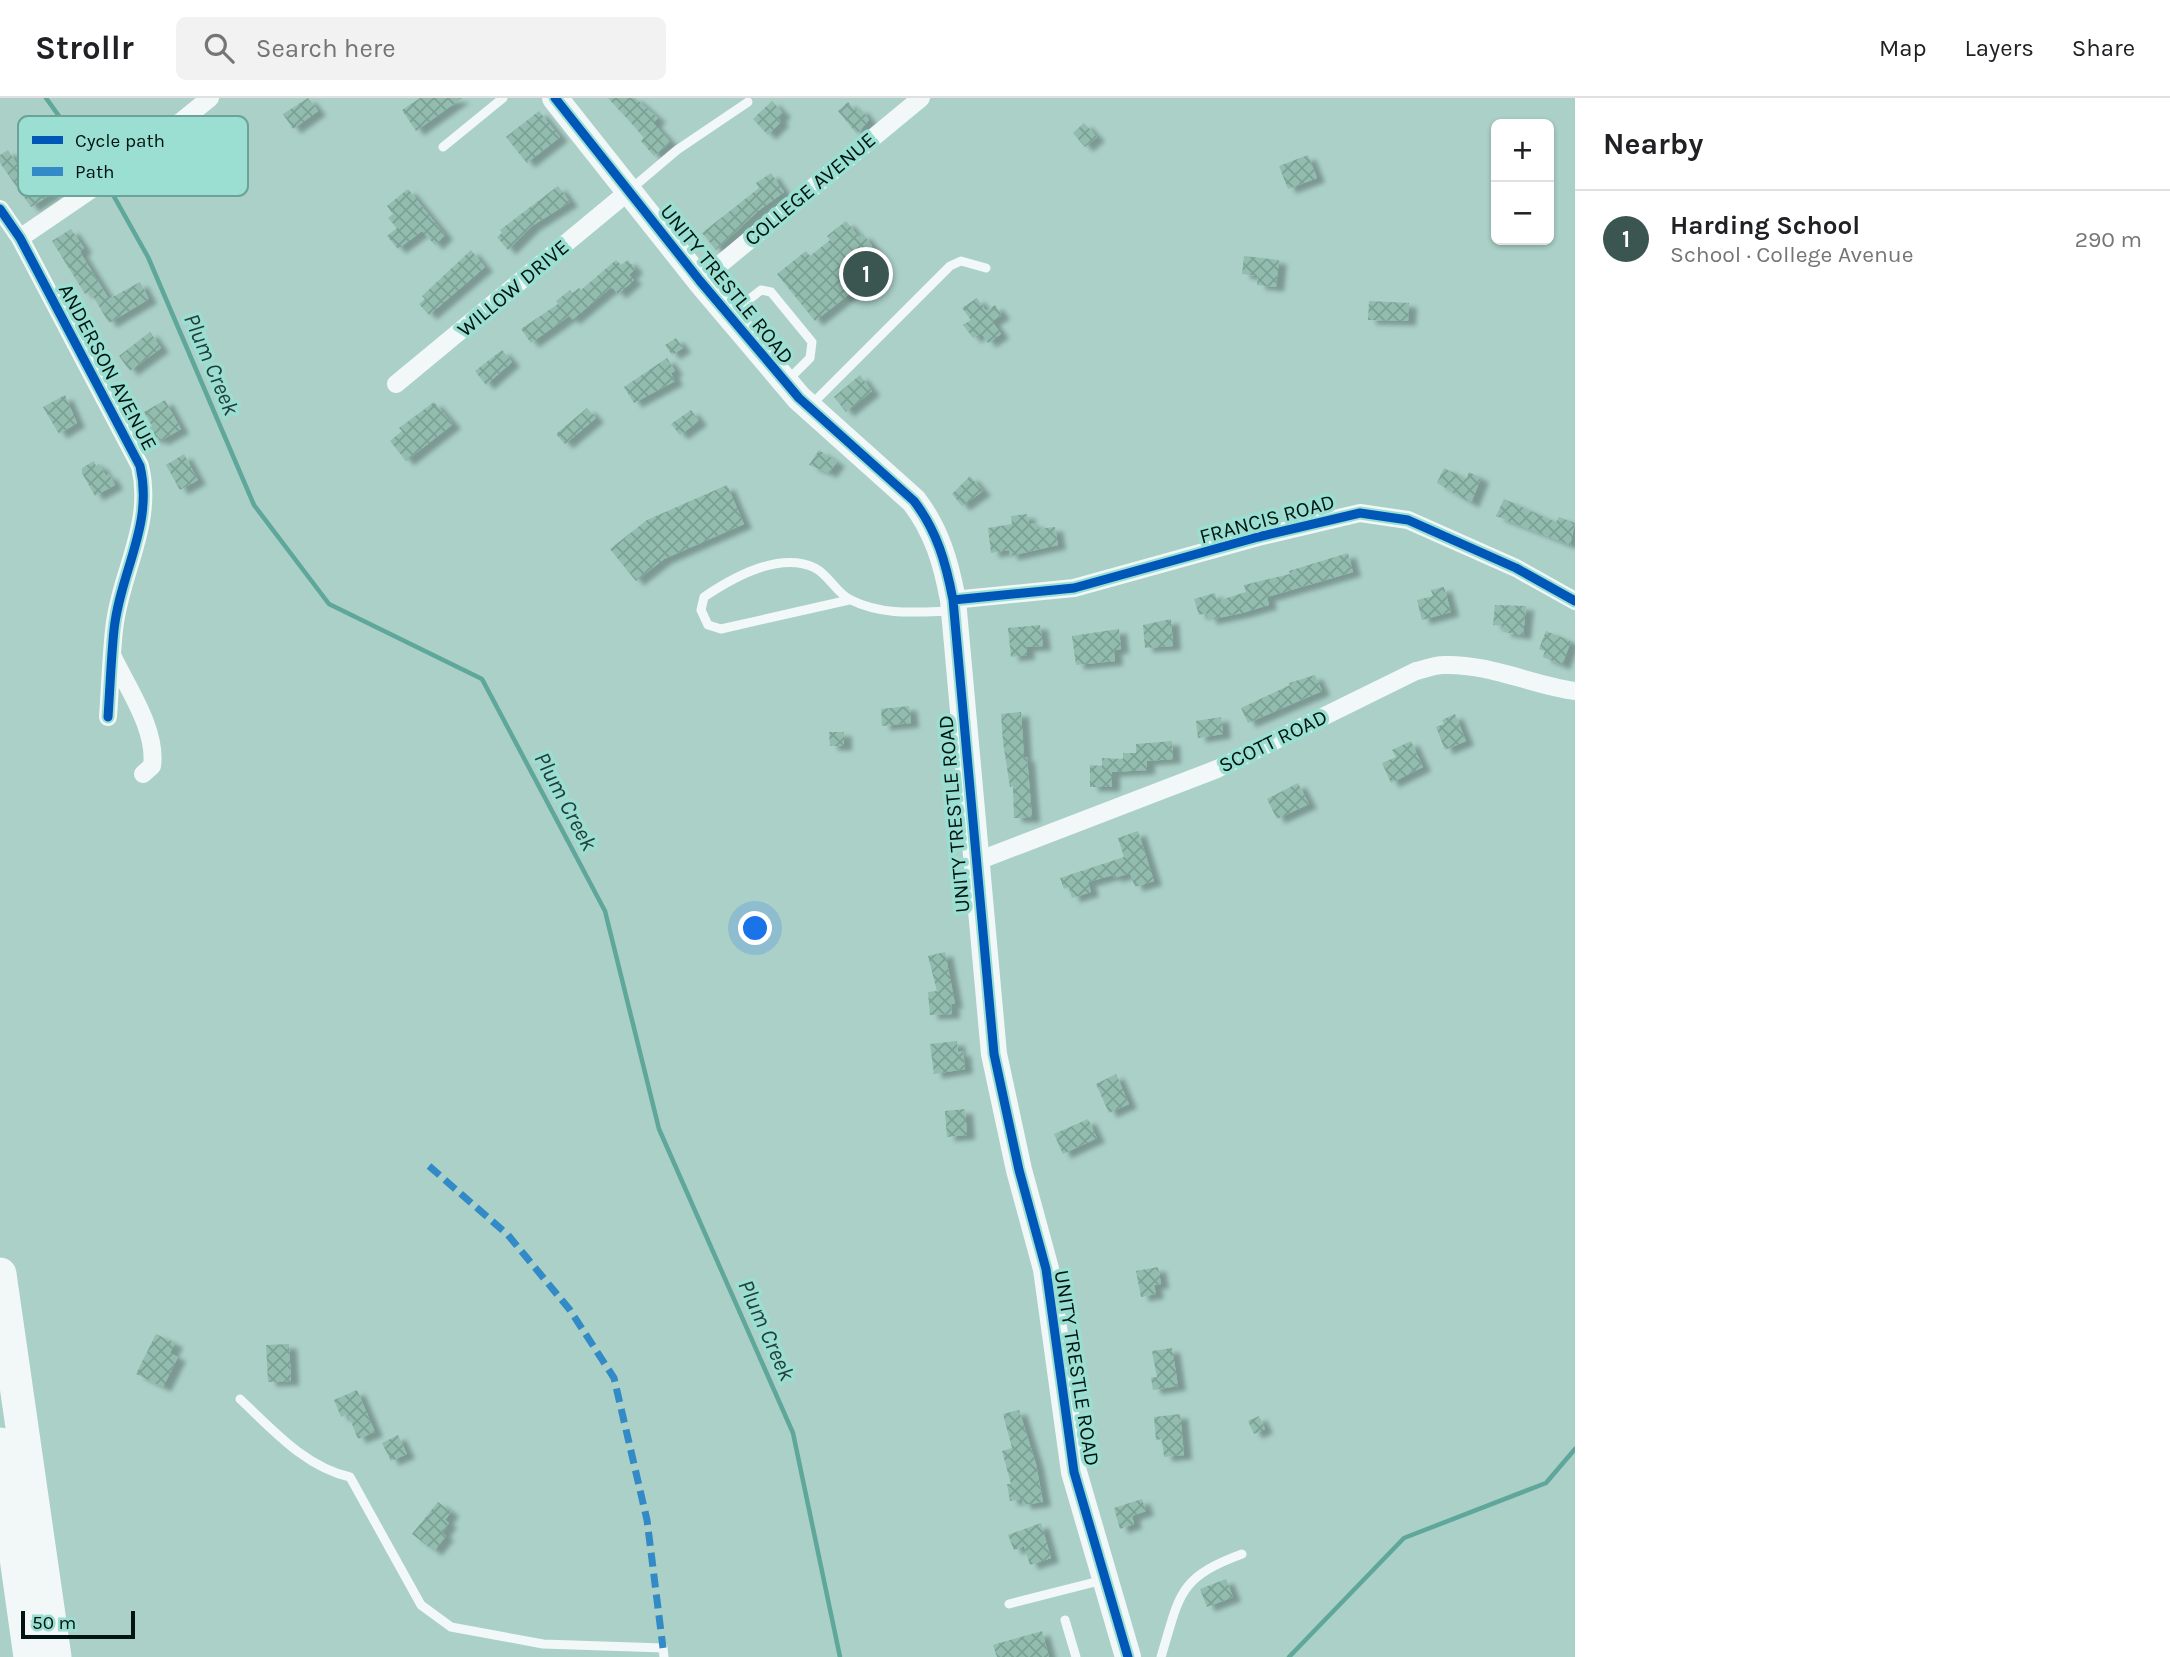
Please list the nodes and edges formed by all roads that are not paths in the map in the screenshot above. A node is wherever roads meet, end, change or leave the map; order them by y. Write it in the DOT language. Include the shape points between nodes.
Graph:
graph roads {
  1 [pos="210,98"];
  2 [pos="503,98"];
  3 [pos="555,98"];
  4 [pos="921,98"];
  5 [pos="748,102"];
  6 [pos="188,116"];
  7 [pos="443,147"];
  8 [pos="629,191"];
  9 [pos="82,196"];
  10 [pos="0,209"];
  11 [pos="20,238"];
  12 [pos="986,268"];
  13 [pos="700,281"];
  14 [pos="729,315"];
  15 [pos="786,382"];
  16 [pos="396,384"];
  17 [pos="809,407"];
  18 [pos="849,600"];
  19 [pos="1575,601"];
  20 [pos="953,606"];
  21 [pos="113,657"];
  22 [pos="1575,691"];
  23 [pos="108,717"];
  24 [pos="143,775"];
  25 [pos="975,862"];
  26 [pos="0,1274"];
  27 [pos="240,1398"];
  28 [pos="0,1444"];
  29 [pos="1242,1554"];
  30 [pos="1104,1580"];
  31 [pos="1009,1604"];
  32 [pos="1065,1620"];
  33 [pos="30,1657"];
  34 [pos="55,1657"];
  35 [pos="664,1657"];
  36 [pos="1076,1657"];
  37 [pos="1128,1657"];
  38 [pos="1161,1657"];
  1 -- 6 [label="street"];
  2 -- 7 [label="lane"];
  3 -- 8 [label="street, UNITY TRESTLE ROAD"];
  4 -- 13 [label="street, COLLEGE AVENUE"];
  5 -- 8 [label="lane" via="677,150"];
  8 -- 13 [label="street, UNITY TRESTLE ROAD"];
  8 -- 16 [label="street, WILLOW DRIVE"];
  9 -- 11 [label="street"];
  10 -- 11 [label="street, ANDERSON AVENUE"];
  11 -- 21 [label="street, ANDERSON AVENUE" via="140,466 145,488 142,524 114,630"];
  12 -- 17 [label="lane" via="961,261 950,266"];
  13 -- 14 [label="street, UNITY TRESTLE ROAD"];
  14 -- 15 [label="street, UNITY TRESTLE ROAD"];
  14 -- 15 [label="lane" via="761,290 771,292 812,342 810,358"];
  15 -- 17 [label="street, UNITY TRESTLE ROAD"];
  17 -- 20 [label="street, UNITY TRESTLE ROAD" via="914,501 928,520 944,557"];
  18 -- 18 [label="lane" via="816,568 772,565 721,586 704,597 701,610 708,625 721,629"];
  18 -- 20 [label="lane" via="890,612"];
  19 -- 20 [label="street, FRANCIS ROAD" via="1516,568 1408,520 1360,513 1074,588"];
  20 -- 25 [label="street, UNITY TRESTLE ROAD"];
  21 -- 23 [label="street, ANDERSON AVENUE"];
  21 -- 24 [label="street" via="150,736 152,766"];
  22 -- 25 [label="street, SCOTT ROAD" via="1479,669 1443,665 1416,671 1217,769"];
  25 -- 30 [label="street, UNITY TRESTLE ROAD" via="994,1054 1046,1269 1074,1472"];
  26 -- 34 [label="highway"];
  27 -- 35 [label="lane" via="285,1441 330,1472 350,1477 421,1605 451,1627 543,1644 663,1647"];
  28 -- 33 [label="highway"];
  29 -- 38 [label="lane" via="1206,1567 1180,1595"];
  30 -- 31 [label="lane"];
  30 -- 37 [label="street, UNITY TRESTLE ROAD"];
  32 -- 36 [label="lane"];
}
